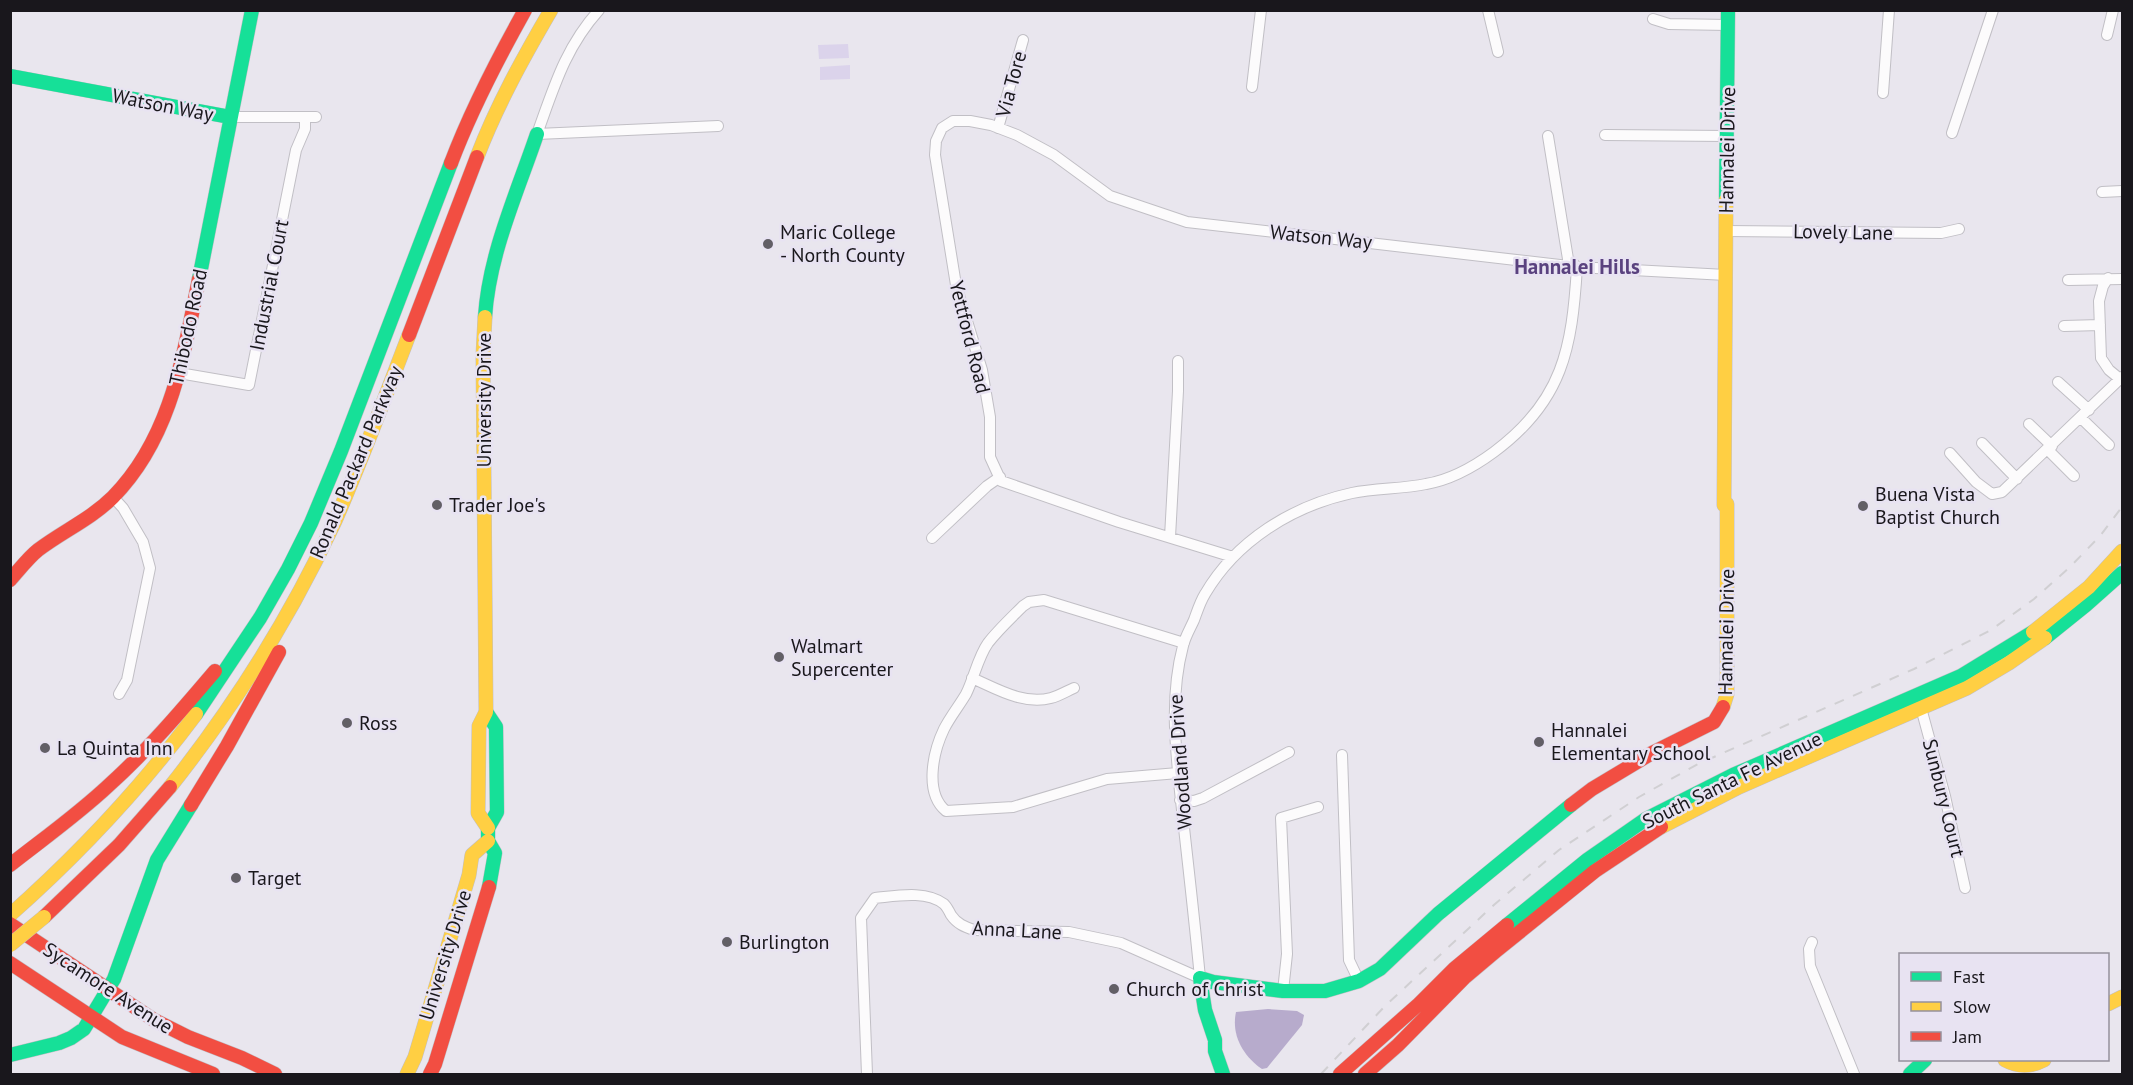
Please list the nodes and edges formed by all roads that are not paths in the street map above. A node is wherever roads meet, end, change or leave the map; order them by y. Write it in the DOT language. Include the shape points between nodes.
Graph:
graph roads {
  1 [pos="252,10"];
  2 [pos="525,10"];
  3 [pos="551,10"];
  4 [pos="599,10"];
  5 [pos="1261,10"];
  6 [pos="1488,10"];
  7 [pos="1728,10"];
  8 [pos="1888,10"];
  9 [pos="1993,10"];
  10 [pos="2113,10"];
  11 [pos="1653,19"];
  12 [pos="1728,25"];
  13 [pos="2107,35"];
  14 [pos="1023,40"];
  15 [pos="1498,52"];
  16 [pos="10,76"];
  17 [pos="1252,87"];
  18 [pos="1883,93"];
  19 [pos="230,117"];
  20 [pos="311,117"];
  21 [pos="718,126"];
  22 [pos="942,128"];
  23 [pos="998,128"];
  24 [pos="1952,133"];
  25 [pos="537,134"];
  26 [pos="1605,135"];
  27 [pos="1548,136"];
  28 [pos="1727,136"];
  29 [pos="2122,191"];
  30 [pos="2102,192"];
  31 [pos="1959,229"];
  32 [pos="1726,231"];
  33 [pos="1577,267"];
  34 [pos="1726,275"];
  35 [pos="2108,278"];
  36 [pos="2122,279"];
  37 [pos="2068,280"];
  38 [pos="2100,325"];
  39 [pos="2064,326"];
  40 [pos="1178,361"];
  41 [pos="179,373"];
  42 [pos="2121,378"];
  43 [pos="2058,382"];
  44 [pos="2089,410"];
  45 [pos="2081,418"];
  46 [pos="2029,424"];
  47 [pos="1982,443"];
  48 [pos="2109,445"];
  49 [pos="2050,448"];
  50 [pos="1950,453"];
  51 [pos="2074,476"];
  52 [pos="1000,477"];
  53 [pos="2017,479"];
  54 [pos="113,497"];
  55 [pos="1170,537"];
  56 [pos="328,538"];
  57 [pos="932,538"];
  58 [pos="2122,551"];
  59 [pos="1233,557"];
  60 [pos="2122,573"];
  61 [pos="10,580"];
  62 [pos="246,643"];
  63 [pos="1184,643"];
  64 [pos="972,678"];
  65 [pos="1074,688"];
  66 [pos="119,694"];
  67 [pos="1921,708"];
  68 [pos="1289,752"];
  69 [pos="1342,755"];
  70 [pos="1178,773"];
  71 [pos="1180,800"];
  72 [pos="1318,807"];
  73 [pos="488,834"];
  74 [pos="10,866"];
  75 [pos="1965,888"];
  76 [pos="10,915"];
  77 [pos="10,924"];
  78 [pos="1812,942"];
  79 [pos="10,945"];
  80 [pos="10,963"];
  81 [pos="1200,978"];
  82 [pos="1359,981"];
  83 [pos="107,989"];
  84 [pos="1283,991"];
  85 [pos="91,1017"];
  86 [pos="1394,1026"];
  87 [pos="1215,1040"];
  88 [pos="419,1043"];
  89 [pos="10,1055"];
  90 [pos="1923,1061"];
  91 [pos="2009,1061"];
  92 [pos="2040,1061"];
  93 [pos="213,1074"];
  94 [pos="275,1074"];
  95 [pos="398,1074"];
  96 [pos="407,1074"];
  97 [pos="430,1074"];
  98 [pos="867,1074"];
  99 [pos="1223,1074"];
  100 [pos="1232,1074"];
  101 [pos="1340,1074"];
  102 [pos="1356,1074"];
  103 [pos="1365,1074"];
  104 [pos="1854,1074"];
  105 [pos="1910,1074"];
  1 -- 19 [label="main road, Thibodo Road"];
  2 -- 62 [label="main road, Ronald Packard Parkway" via="469,116 320,501"];
  3 -- 56 [label="main road, Ronald Packard Parkway" via="493,117"];
  4 -- 25 [label="street, University Drive" via="563,62"];
  5 -- 17 [label="street"];
  6 -- 15 [label="street"];
  7 -- 12 [label="main road, Hannalei Drive"];
  8 -- 18 [label="street"];
  9 -- 24 [label="street"];
  10 -- 13 [label="street"];
  11 -- 12 [label="street" via="1669,24"];
  12 -- 28 [label="main road, Hannalei Drive"];
  14 -- 23 [label="street, Via Tore"];
  16 -- 19 [label="main road, Watson Way"];
  19 -- 20 [label="street, Watson Way"];
  19 -- 41 [label="main road, Thibodo Road"];
  20 -- 41 [label="street, Industrial Court" via="297,142 249,385"];
  21 -- 25 [label="street"];
  22 -- 23 [label="street, Watson Way" via="953,122 970,121"];
  22 -- 52 [label="street, Yettford Road" via="935,155 956,285 979,358 990,417 990,457"];
  23 -- 33 [label="street, Watson Way" via="1054,154 1110,196 1187,222"];
  25 -- 73 [label="main road, University Drive" via="497,250 486,302 486,712 496,727 497,812"];
  26 -- 28 [label="street"];
  27 -- 33 [label="street, Woodland Drive" via="1568,259"];
  28 -- 32 [label="main road, Hannalei Drive"];
  29 -- 30 [label="street"];
  31 -- 32 [label="street, Lovely Lane" via="1941,233"];
  32 -- 34 [label="main road, Hannalei Drive"];
  33 -- 34 [label="street, Watson Way"];
  33 -- 59 [label="street, Woodland Drive" via="1569,343 1557,377 1534,416 1513,437 1479,462 1438,481 1351,494 1305,508 1271,525"];
  34 -- 82 [label="main road, Hannalei Drive" via="1727,694 1723,709 1714,722 1592,789 1438,914 1380,969"];
  35 -- 36 [label="street"];
  35 -- 37 [label="street"];
  35 -- 38 [label="street" via="2099,301"];
  38 -- 39 [label="street"];
  38 -- 42 [label="street" via="2101,358"];
  40 -- 55 [label="street"];
  41 -- 54 [label="main road, Thibodo Road" via="156,437 139,466"];
  42 -- 44 [label="street"];
  43 -- 44 [label="street"];
  44 -- 45 [label="street"];
  45 -- 48 [label="street"];
  45 -- 49 [label="street"];
  46 -- 49 [label="street"];
  47 -- 53 [label="street"];
  49 -- 51 [label="street"];
  49 -- 53 [label="street"];
  50 -- 53 [label="street" via="1992,494 2002,492"];
  52 -- 55 [label="street" via="1023,490"];
  52 -- 57 [label="street"];
  54 -- 61 [label="main road, Thibodo Road" via="37,551"];
  54 -- 66 [label="street" via="143,542 150,568 127,680"];
  55 -- 59 [label="street"];
  56 -- 79 [label="main road, Ronald Packard Parkway, bridge" via="264,655 198,751 129,834"];
  56 -- 83 [label="main road" via="282,647 157,860"];
  58 -- 86 [label="main road, South Santa Fe Avenue" via="2070,604 1984,663 1733,775 1646,819 1587,860 1492,937"];
  59 -- 63 [label="street, Woodland Drive" via="1205,594"];
  60 -- 67 [label="main road, South Santa Fe Avenue" via="2078,614 2020,657 1967,688"];
  62 -- 74 [label="main road" via="222,663 117,778"];
  62 -- 76 [label="main road, Ronald Packard Parkway" via="153,772 97,834"];
  63 -- 64 [label="street" via="1044,600 1029,602 987,644"];
  63 -- 70 [label="street, Woodland Drive" via="1174,718"];
  64 -- 65 [label="street" via="1027,699 1051,698"];
  64 -- 70 [label="street" via="935,754 935,796 946,811 1013,807 1099,781"];
  67 -- 75 [label="street, Sunbury Court"];
  67 -- 103 [label="main road, South Santa Fe Avenue" via="1739,787 1628,847 1464,978"];
  68 -- 71 [label="street" via="1203,798"];
  69 -- 82 [label="street" via="1349,960"];
  70 -- 71 [label="street, Woodland Drive"];
  71 -- 81 [label="street, Woodland Drive"];
  72 -- 84 [label="street" via="1281,818 1287,954"];
  73 -- 88 [label="main road, University Drive" via="472,855"];
  73 -- 97 [label="main road, University Drive" via="495,853 491,880"];
  77 -- 83 [label="main road, Sycamore Avenue"];
  78 -- 104 [label="street" via="1810,966"];
  80 -- 85 [label="main road, Sycamore Avenue"];
  81 -- 84 [label="main road, Hannalei Drive"];
  81 -- 87 [label="main road, Woodland Drive"];
  81 -- 98 [label="street, Anna Lane" via="1121,943 1069,932 974,930 963,927 934,898 875,898 861,918"];
  82 -- 84 [label="main road, Hannalei Drive" via="1325,992"];
  83 -- 85 [label="main road"];
  83 -- 94 [label="main road, Sycamore Avenue" via="154,1020"];
  85 -- 89 [label="main road" via="84,1029 71,1038"];
  85 -- 93 [label="main road, Sycamore Avenue" via="122,1036"];
  86 -- 101 [label="main road, South Santa Fe Avenue"];
  86 -- 102 [label="main road" via="1374,1059"];
  87 -- 99 [label="main road, Woodland Drive"];
  87 -- 100 [label="main road, Woodland Drive"];
  88 -- 95 [label="main road"];
  88 -- 96 [label="main road, University Drive"];
  90 -- 105 [label="main road"];
  91 -- 92 [label="main road" via="2030,1066"];
}
